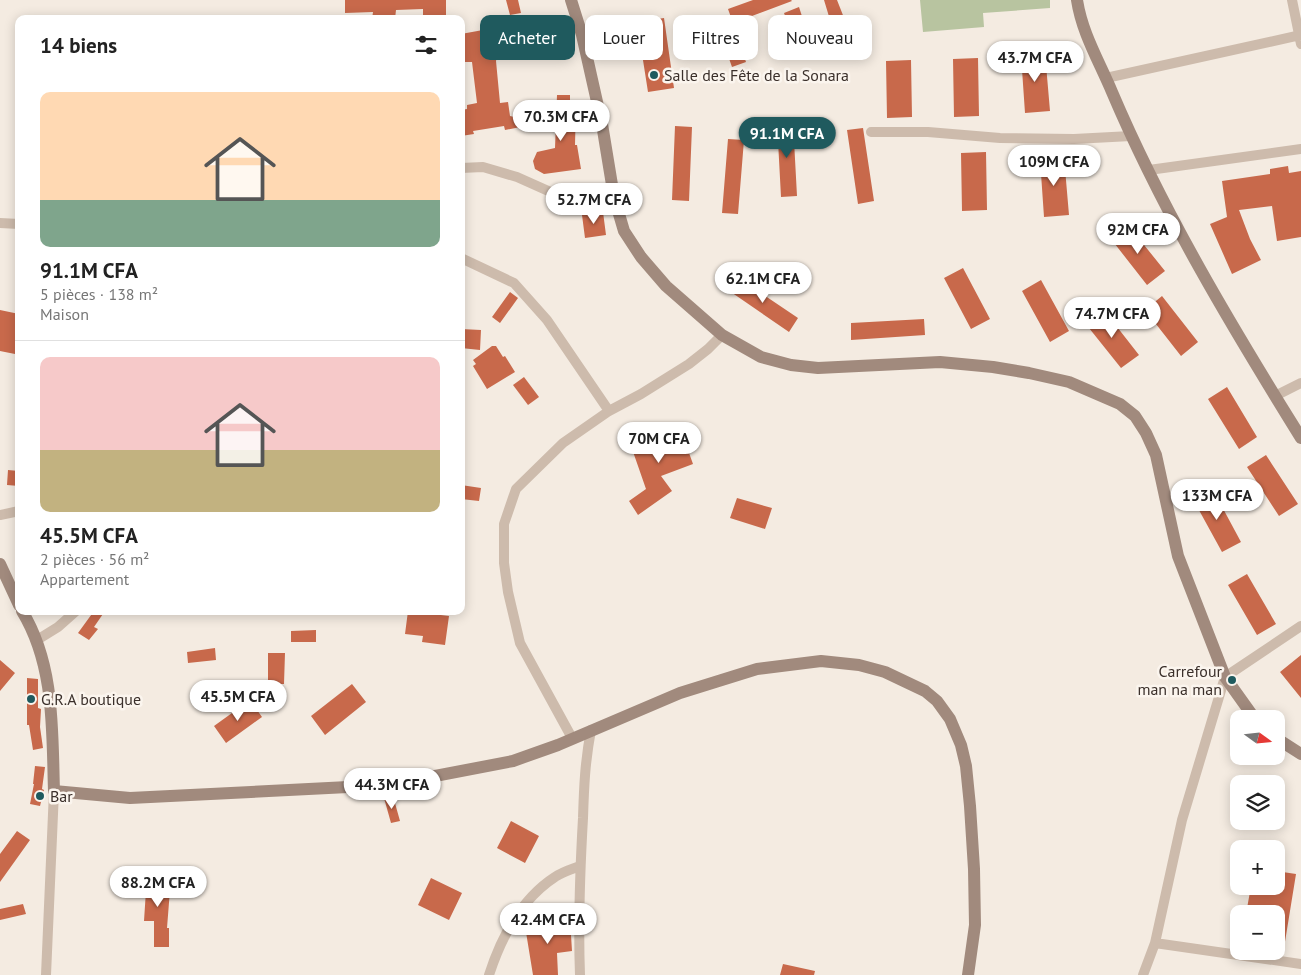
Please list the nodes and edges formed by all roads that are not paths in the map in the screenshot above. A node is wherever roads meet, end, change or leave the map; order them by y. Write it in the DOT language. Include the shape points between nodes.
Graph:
graph roads {
  1 [pos="571,0"];
  2 [pos="1076,0"];
  3 [pos="1292,0"];
  4 [pos="1300,38"];
  5 [pos="1106,78"];
  6 [pos="871,132"];
  7 [pos="1131,136"];
  8 [pos="1301,149"];
  9 [pos="465,168"];
  10 [pos="1149,170"];
  11 [pos="614,197"];
  12 [pos="0,223"];
  13 [pos="15,224"];
  14 [pos="465,260"];
  15 [pos="722,335"];
  16 [pos="1301,383"];
  17 [pos="1275,396"];
  18 [pos="609,411"];
  19 [pos="1301,438"];
  20 [pos="15,512"];
  21 [pos="0,515"];
  22 [pos="0,564"];
  23 [pos="15,596"];
  24 [pos="24,615"];
  25 [pos="72,615"];
  26 [pos="1301,626"];
  27 [pos="38,640"];
  28 [pos="1225,677"];
  29 [pos="1249,710"];
  30 [pos="591,730"];
  31 [pos="572,738"];
  32 [pos="1285,744"];
  33 [pos="1301,754"];
  34 [pos="54,791"];
  35 [pos="580,866"];
  36 [pos="1155,943"];
  37 [pos="1301,964"];
  38 [pos="46,975"];
  39 [pos="489,975"];
  40 [pos="580,975"];
  41 [pos="968,975"];
  42 [pos="1143,975"];
  1 -- 11 [label="street" via="602,124"];
  2 -- 5 [label="street" via="1090,48"];
  3 -- 4 [label="street"];
  4 -- 5 [label="street"];
  5 -- 7 [label="street"];
  6 -- 7 [label="street" via="928,132 1000,138"];
  7 -- 10 [label="street"];
  8 -- 10 [label="street"];
  9 -- 11 [label="street" via="483,167 517,177 564,198 586,202"];
  10 -- 17 [label="street" via="1199,266"];
  11 -- 15 [label="street" via="624,232 641,258 666,286"];
  12 -- 13 [label="street"];
  14 -- 18 [label="street" via="514,283 547,320"];
  15 -- 18 [label="street" via="689,364"];
  15 -- 28 [label="street" via="761,357 790,365 818,368 940,362 993,367 1069,382 1120,404 1135,416 1156,455 1178,556"];
  16 -- 17 [label="street"];
  17 -- 19 [label="street"];
  18 -- 31 [label="street" via="563,444 516,489 504,524 504,563 520,644"];
  20 -- 21 [label="street"];
  22 -- 23 [label="street"];
  24 -- 27 [label="street"];
  25 -- 27 [label="street"];
  26 -- 28 [label="street"];
  27 -- 34 [label="street" via="48,682"];
  28 -- 29 [label="street"];
  28 -- 36 [label="street" via="1182,820"];
  30 -- 31 [label="street"];
  30 -- 35 [label="street" via="583,776"];
  30 -- 41 [label="street" via="680,693 757,669 787,664 821,661 859,665 885,672 925,691 937,700 950,719 966,766 975,925"];
  31 -- 34 [label="street" via="513,761 388,785 130,798"];
  32 -- 33 [label="street"];
  34 -- 38 [label="street"];
  35 -- 39 [label="street" via="556,876 522,907"];
  35 -- 40 [label="street"];
  36 -- 37 [label="street"];
  36 -- 42 [label="street"];
}
